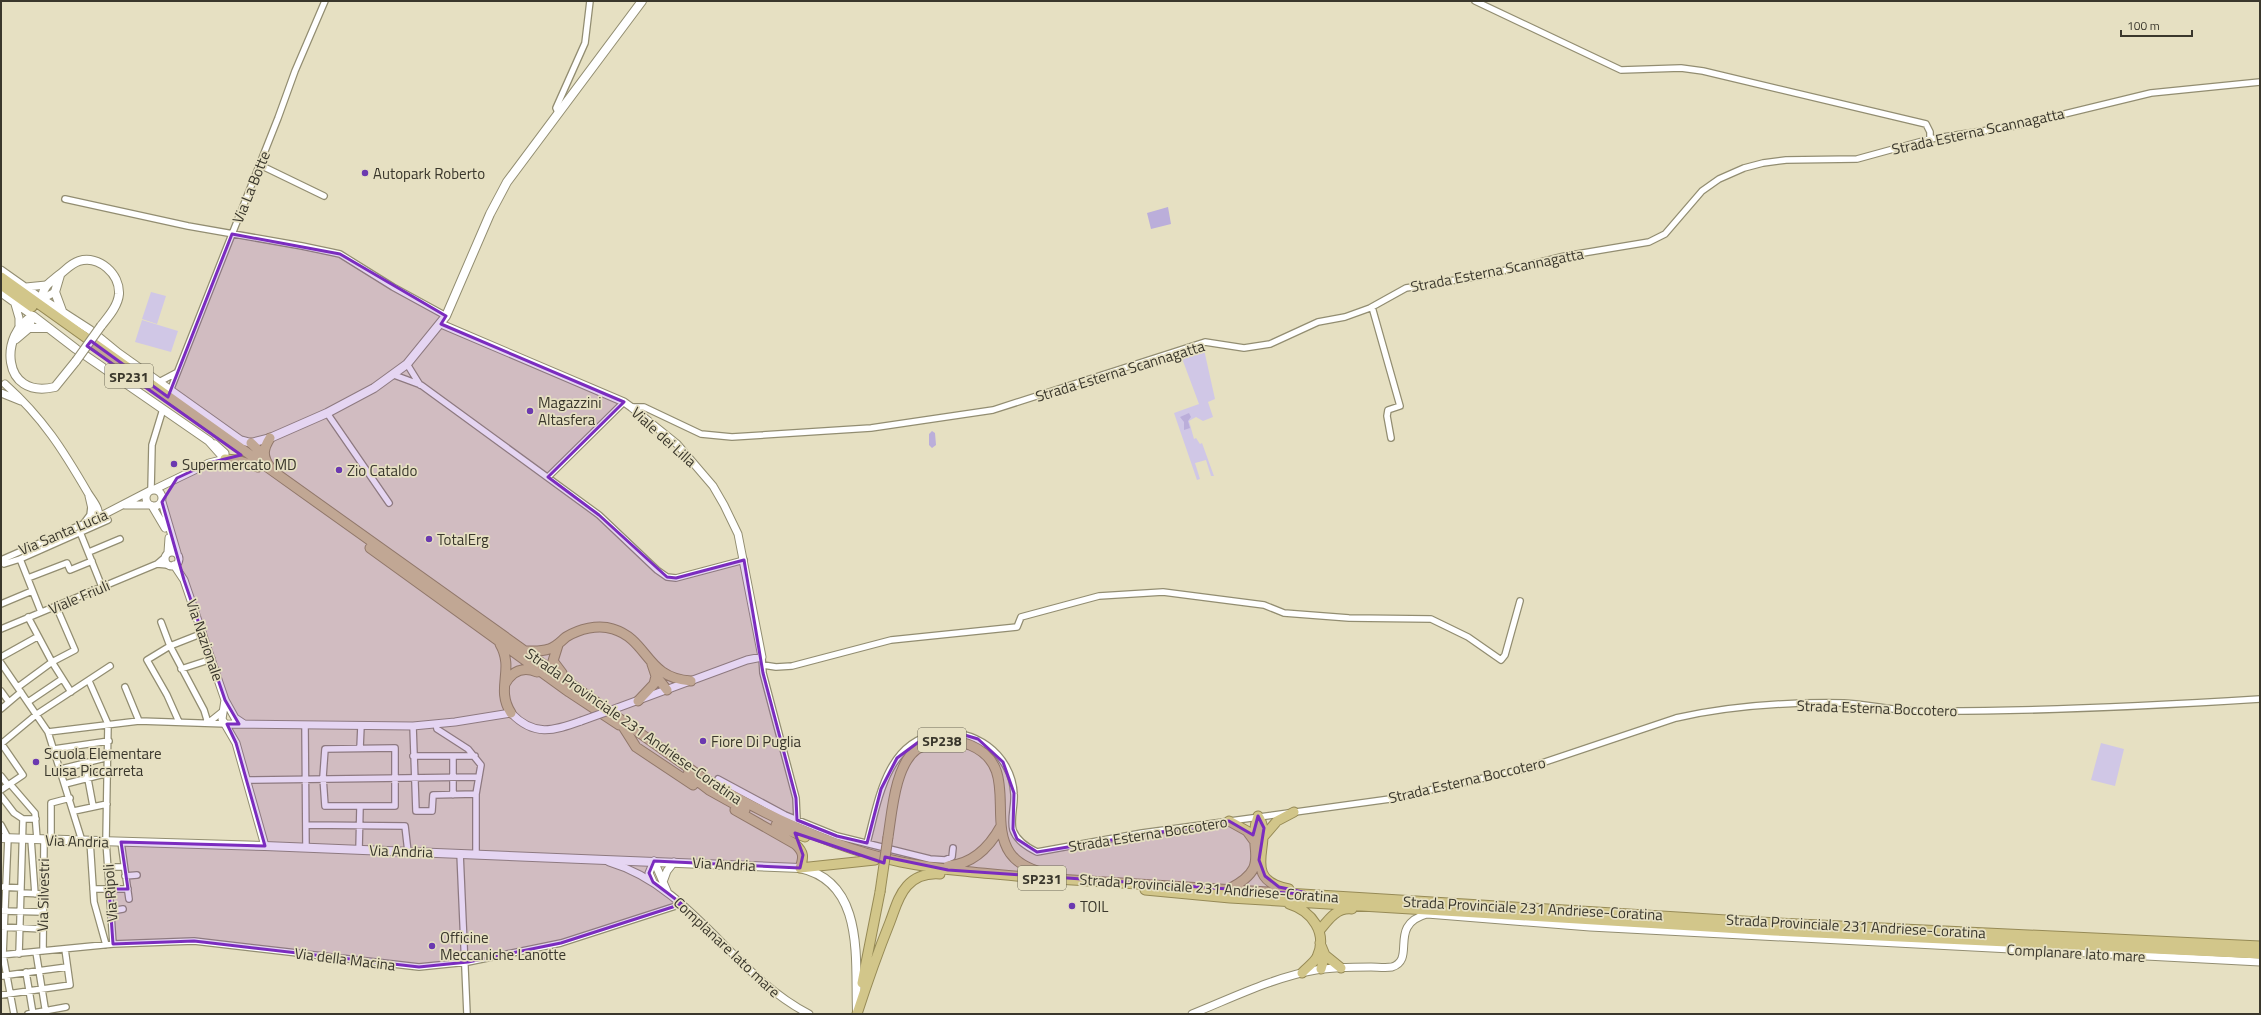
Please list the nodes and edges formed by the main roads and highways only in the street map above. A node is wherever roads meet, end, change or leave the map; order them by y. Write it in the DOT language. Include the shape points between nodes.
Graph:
graph roads {
  1 [pos="642,1"];
  2 [pos="60,275"];
  3 [pos="1,277"];
  4 [pos="1,285"];
  5 [pos="63,314"];
  6 [pos="51,328"];
  7 [pos="13,342"];
  8 [pos="270,438"];
  9 [pos="251,443"];
  10 [pos="263,455"];
  11 [pos="225,459"];
  12 [pos="258,467"];
  13 [pos="273,472"];
  14 [pos="499,642"];
  15 [pos="558,645"];
  16 [pos="525,651"];
  17 [pos="651,662"];
  18 [pos="656,676"];
  19 [pos="666,676"];
  20 [pos="691,681"];
  21 [pos="505,684"];
  22 [pos="569,687"];
  23 [pos="638,701"];
  24 [pos="511,712"];
  25 [pos="624,728"];
  26 [pos="1294,812"];
  27 [pos="1228,821"];
  28 [pos="1001,826"];
  29 [pos="1264,836"];
  30 [pos="5,838"];
  31 [pos="1256,845"];
  32 [pos="875,860"];
  33 [pos="900,862"];
  34 [pos="800,868"];
  35 [pos="958,874"];
  36 [pos="1121,883"];
  37 [pos="1229,894"];
  38 [pos="1317,895"];
  39 [pos="1387,907"];
  40 [pos="1320,930"];
  41 [pos="2260,946"];
  42 [pos="2260,954"];
  43 [pos="1321,956"];
  44 [pos="1341,968"];
  45 [pos="1321,969"];
  46 [pos="1302,973"];
  47 [pos="857,1014"];
  1 -- 8 [label="main road" via="507,182 490,214 446,316 408,364 374,388 327,413"];
  2 -- 5 [label="main road" via="54,292"];
  2 -- 5 [label="main road" via="46,285 42,291 42,299"];
  2 -- 7 [label="main road, bridge" via="73,264 85,260 98,262 111,272 119,287 119,295 113,310 55,387 34,389 23,384 13,373 8,359"];
  3 -- 13 [label="highway, Strada Provinciale 231 Andriese-Coratina / SP231"];
  4 -- 12 [label="highway, Strada Provinciale 231 Andriese-Coratina / SP231"];
  5 -- 9 [label="main road" via="90,330 240,440"];
  6 -- 7 [label="main road" via="29,328"];
  6 -- 7 [label="main road" via="33,316 20,325"];
  6 -- 11 [label="main road" via="76,349 209,441"];
  8 -- 9 [label="main road"];
  8 -- 10 [label="highway" via="264,447"];
  9 -- 10 [label="highway"];
  10 -- 13 [label="highway"];
  11 -- 12 [label="highway"];
  12 -- 14 [label="highway, Strada Provinciale 231 Andriese-Coratina / SP231"];
  13 -- 16 [label="highway, Strada Provinciale 231 Andriese-Coratina / SP231"];
  14 -- 21 [label="highway" via="507,660"];
  14 -- 22 [label="highway, Strada Provinciale 231 Andriese-Coratina / SP231"];
  15 -- 16 [label="highway" via="542,651"];
  15 -- 17 [label="highway" via="583,629 612,628 624,633"];
  15 -- 22 [label="highway" via="553,661"];
  16 -- 22 [label="highway, Strada Provinciale 231 Andriese-Coratina / SP231"];
  17 -- 18 [label="highway"];
  17 -- 19 [label="highway"];
  18 -- 19 [label="highway" via="667,690"];
  18 -- 23 [label="highway" via="654,684"];
  19 -- 20 [label="highway"];
  21 -- 22 [label="highway" via="512,674 530,669 565,691"];
  21 -- 24 [label="highway" via="504,697"];
  22 -- 25 [label="highway, Strada Provinciale 231 Andriese-Coratina / SP231"];
  22 -- 33 [label="highway, Strada Provinciale 231 Andriese-Coratina / SP231" via="700,776 745,803 818,836"];
  25 -- 32 [label="highway, Strada Provinciale 231 Andriese-Coratina / SP231" via="709,790 748,812 816,842"];
  25 -- 34 [label="highway" via="629,738 643,751 731,808 796,844 803,855"];
  26 -- 29 [label="highway" via="1277,821"];
  27 -- 31 [label="highway" via="1247,831"];
  28 -- 33 [label="highway" via="988,846 965,863 948,866 907,859"];
  28 -- 36 [label="highway" via="1010,853 1030,869 1048,874 1095,877"];
  28 -- 47 [label="highway, SP238, bridge" via="1000,785 994,767 981,752 964,743 946,740 917,749 906,761 895,796"];
  29 -- 31 [label="highway" via="1263,823 1258,816 1254,829"];
  29 -- 38 [label="highway" via="1259,860 1265,876 1279,887 1306,890"];
  30 -- 34 [label="main road, Via Andria" via="597,858"];
  31 -- 37 [label="highway" via="1256,864 1253,872"];
  32 -- 34 [label="highway"];
  32 -- 35 [label="highway, Strada Provinciale 231 Andriese-Coratina / SP231" via="905,869"];
  33 -- 36 [label="highway, Strada Provinciale 231 Andriese-Coratina / SP231" via="948,870"];
  34 -- 47 [label="main road, Via Andria" via="825,877 836,887 849,912 854,933"];
  35 -- 37 [label="highway, Strada Provinciale 231 Andriese-Coratina / SP231" via="1050,884"];
  35 -- 47 [label="highway" via="931,873 922,876 914,880 902,893"];
  36 -- 37 [label="highway, Strada Provinciale 231 Andriese-Coratina / SP231"];
  37 -- 38 [label="highway, Strada Provinciale 231 Andriese-Coratina / SP231"];
  37 -- 39 [label="highway, Strada Provinciale 231 Andriese-Coratina / SP231"];
  37 -- 40 [label="highway" via="1298,907 1309,914"];
  38 -- 41 [label="highway, Strada Provinciale 231 Andriese-Coratina / SP231" via="1759,922"];
  39 -- 40 [label="highway" via="1380,911 1347,908 1332,914"];
  39 -- 42 [label="highway, Strada Provinciale 231 Andriese-Coratina / SP231" via="1774,931"];
  40 -- 43 [label="highway"];
  43 -- 44 [label="highway"];
  43 -- 45 [label="highway"];
  43 -- 46 [label="highway"];
}
